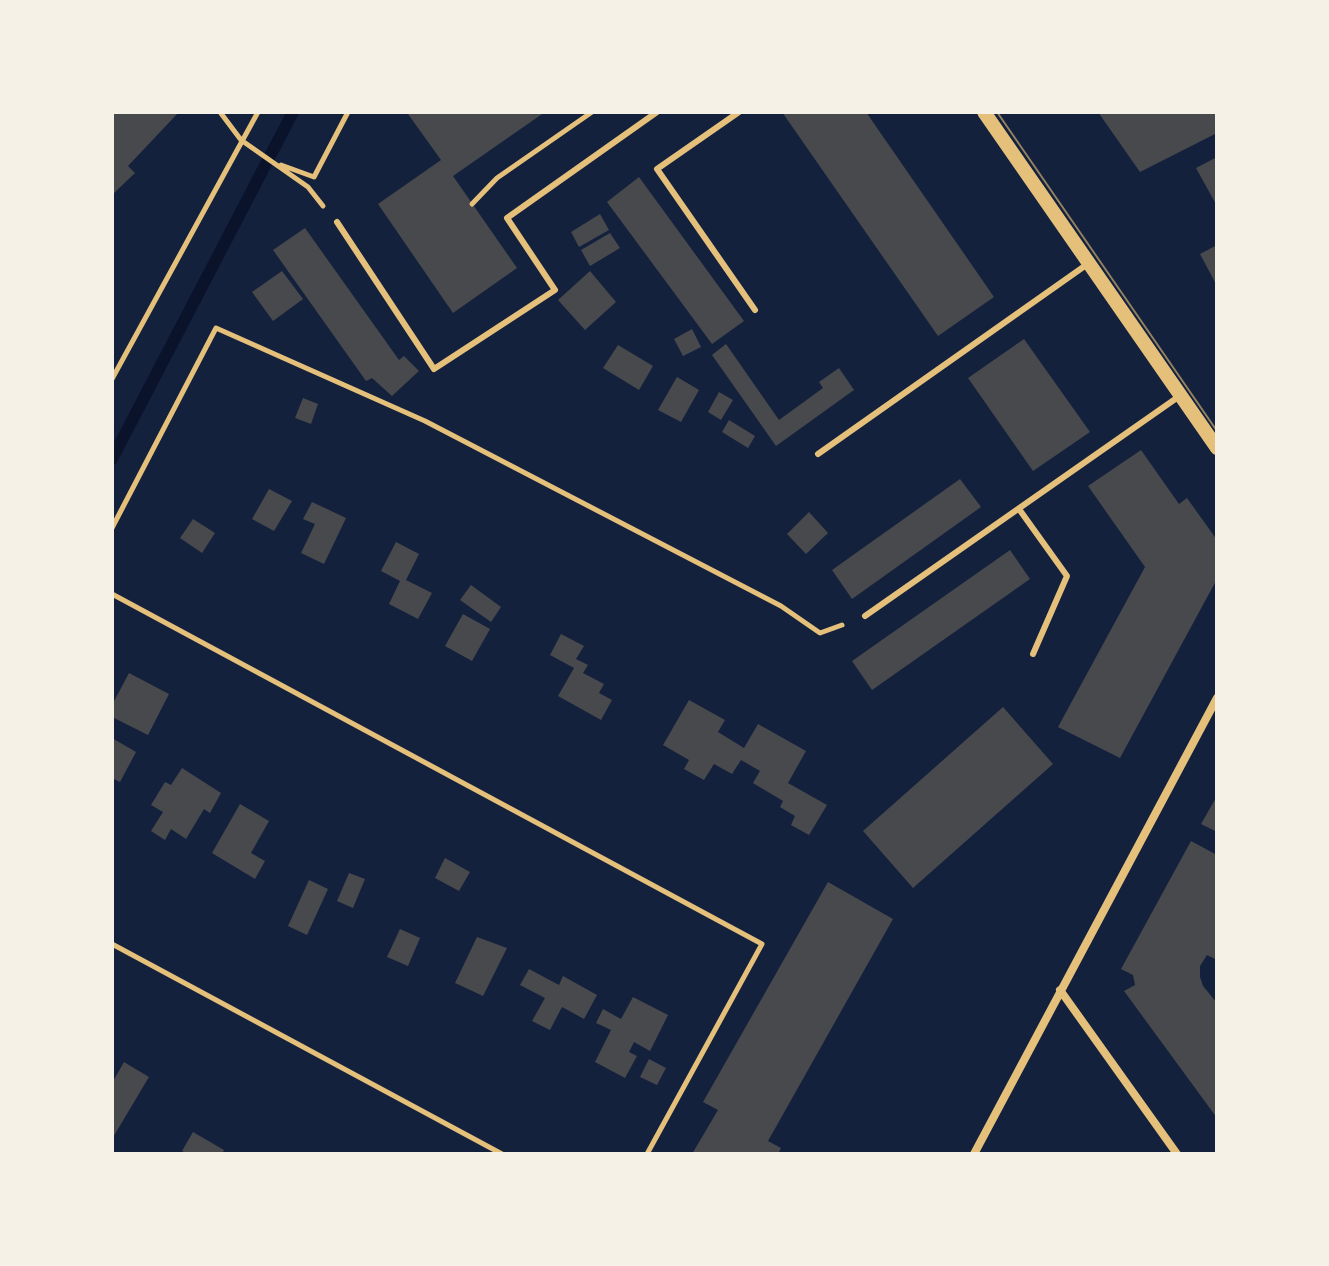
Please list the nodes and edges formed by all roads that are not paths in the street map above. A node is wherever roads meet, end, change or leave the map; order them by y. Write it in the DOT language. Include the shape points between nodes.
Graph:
graph roads {
  1 [pos="657,112"];
  2 [pos="739,112"];
  3 [pos="984,112"];
  4 [pos="337,222"];
  5 [pos="1089,263"];
  6 [pos="755,310"];
  7 [pos="1181,395"];
  8 [pos="1217,448"];
  9 [pos="818,454"];
  10 [pos="1019,509"];
  11 [pos="865,616"];
  12 [pos="1033,654"];
  13 [pos="1217,698"];
  14 [pos="1060,990"];
  15 [pos="974,1154"];
  16 [pos="1177,1154"];
  1 -- 4 [label="lane" via="507,218 555,290 434,369"];
  2 -- 6 [label="lane" via="657,169"];
  3 -- 5 [label="street"];
  5 -- 7 [label="street"];
  5 -- 9 [label="lane"];
  7 -- 8 [label="street"];
  7 -- 10 [label="lane"];
  10 -- 11 [label="lane"];
  10 -- 12 [label="lane" via="1067,576"];
  13 -- 14 [label="street"];
  14 -- 15 [label="street"];
  14 -- 16 [label="street"];
}
